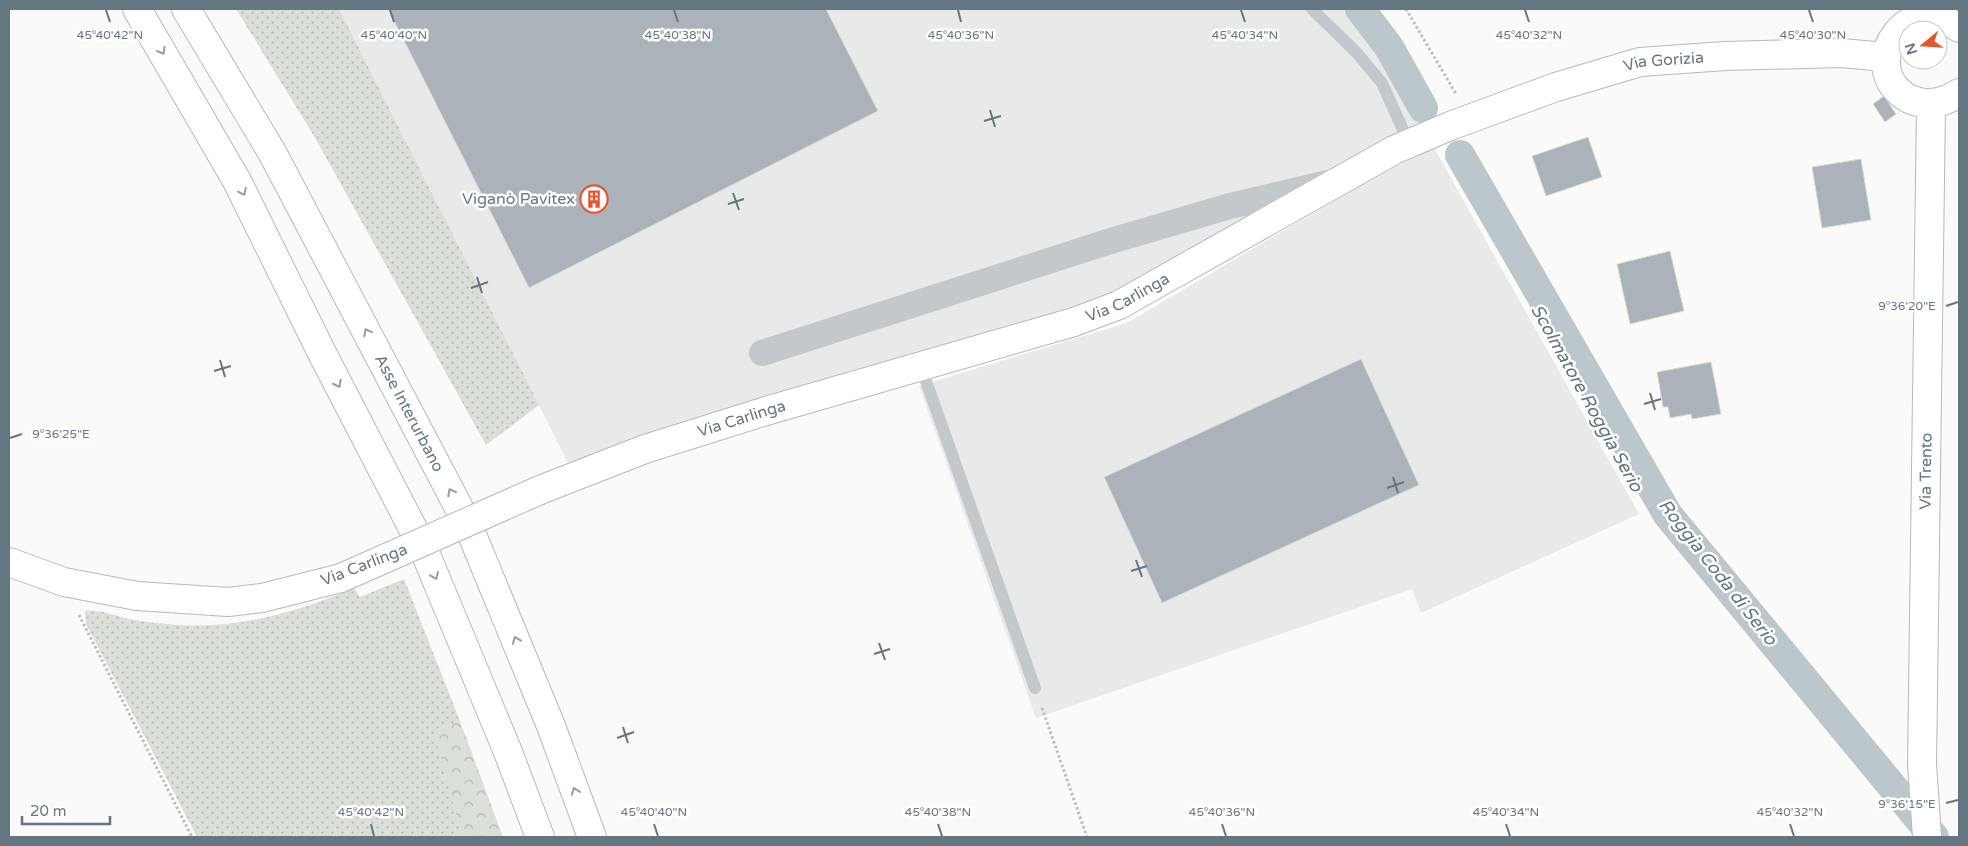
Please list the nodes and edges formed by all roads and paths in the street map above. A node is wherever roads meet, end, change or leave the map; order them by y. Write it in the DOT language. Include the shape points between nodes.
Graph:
graph roads {
  1 [pos="137,9"];
  2 [pos="186,9"];
  3 [pos="1312,9"];
  4 [pos="1406,9"];
  5 [pos="1959,28"];
  6 [pos="1886,57"];
  7 [pos="1452,88"];
  8 [pos="1959,93"];
  9 [pos="1931,105"];
  10 [pos="1450,126"];
  11 [pos="1409,143"];
  12 [pos="1336,181"];
  13 [pos="762,353"];
  14 [pos="921,367"];
  15 [pos="9,562"];
  16 [pos="64,582"];
  17 [pos="1035,688"];
  18 [pos="192,837"];
  19 [pos="540,837"];
  20 [pos="592,837"];
  21 [pos="1087,837"];
  22 [pos="1927,837"];
  1 -- 19 [label="main road, one-way" via="237,181 424,550"];
  20 -- 2 [label="main road, Asse Interurbano, one-way" via="551,726 468,525 273,154"];
  3 -- 11 [label="lane" via="1382,83"];
  4 -- 7 [label="path"];
  5 -- 6 [label="main road" via="1950,21 1933,17 1916,19 1902,27 1891,40"];
  6 -- 9 [label="main road" via="1887,72 1903,96"];
  6 -- 10 [label="main road, Via Gorizia" via="1841,53 1640,62 1556,87"];
  8 -- 9 [label="main road" via="1947,101"];
  9 -- 22 [label="main road, Via Trento" via="1922,764"];
  10 -- 11 [label="main road, Via Carlinga"];
  11 -- 12 [label="main road, Via Carlinga"];
  12 -- 13 [label="street" via="1230,206 1114,240"];
  12 -- 14 [label="main road, Via Carlinga" via="1119,305 1074,322"];
  14 -- 16 [label="main road, Via Carlinga, bridge" via="654,446 540,490 341,578 262,598 228,602 137,596"];
  14 -- 17 [label="lane"];
  15 -- 16 [label="main road, Via Carlinga"];
  16 -- 18 [label="path"];
  17 -- 21 [label="path"];
}
